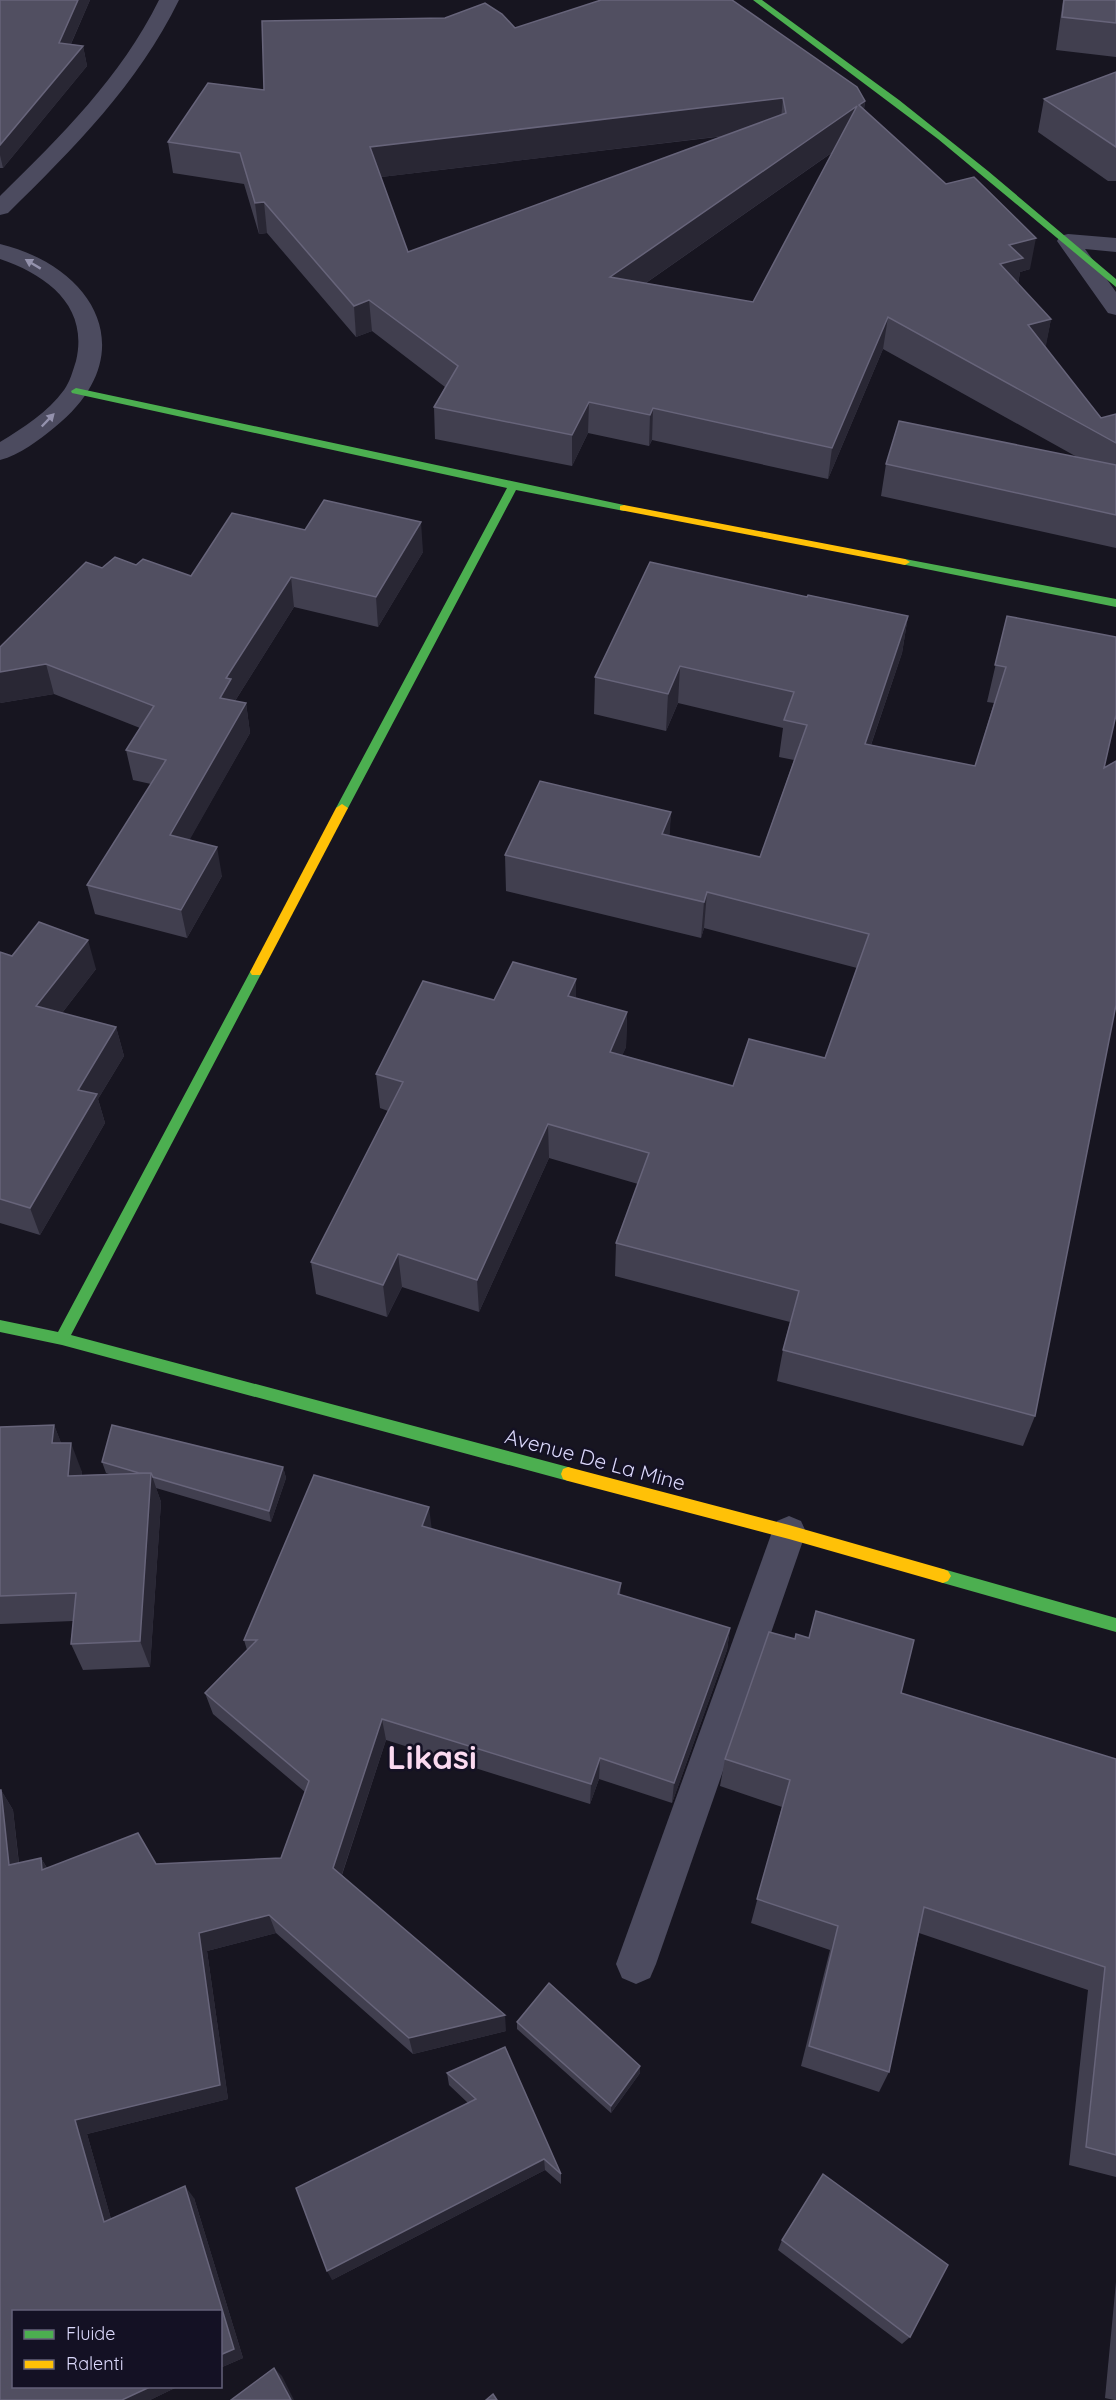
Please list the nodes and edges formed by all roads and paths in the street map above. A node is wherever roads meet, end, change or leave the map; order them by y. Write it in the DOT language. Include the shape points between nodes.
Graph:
graph roads {
  1 [pos="169,0"];
  2 [pos="757,0"];
  3 [pos="0,208"];
  4 [pos="1068,241"];
  5 [pos="1116,245"];
  6 [pos="0,251"];
  7 [pos="1116,284"];
  8 [pos="1116,308"];
  9 [pos="76,391"];
  10 [pos="0,452"];
  11 [pos="513,486"];
  12 [pos="1116,603"];
  13 [pos="0,1326"];
  14 [pos="62,1339"];
  15 [pos="789,1532"];
  16 [pos="1116,1625"];
  17 [pos="636,1964"];
  1 -- 3 [label="street" via="142,48 102,102"];
  2 -- 4 [label="street" via="898,102"];
  4 -- 5 [label="street"];
  4 -- 7 [label="street"];
  4 -- 8 [label="street"];
  9 -- 6 [label="street, one-way" via="92,351 87,313 61,281 19,256"];
  10 -- 9 [label="street, one-way" via="38,431"];
  9 -- 11 [label="street"];
  11 -- 12 [label="street"];
  11 -- 14 [label="street"];
  13 -- 14 [label="street, Avenue De La Mine"];
  14 -- 15 [label="street, Avenue De La Mine"];
  15 -- 16 [label="street, Avenue De La Mine"];
  15 -- 17 [label="lane"];
}
